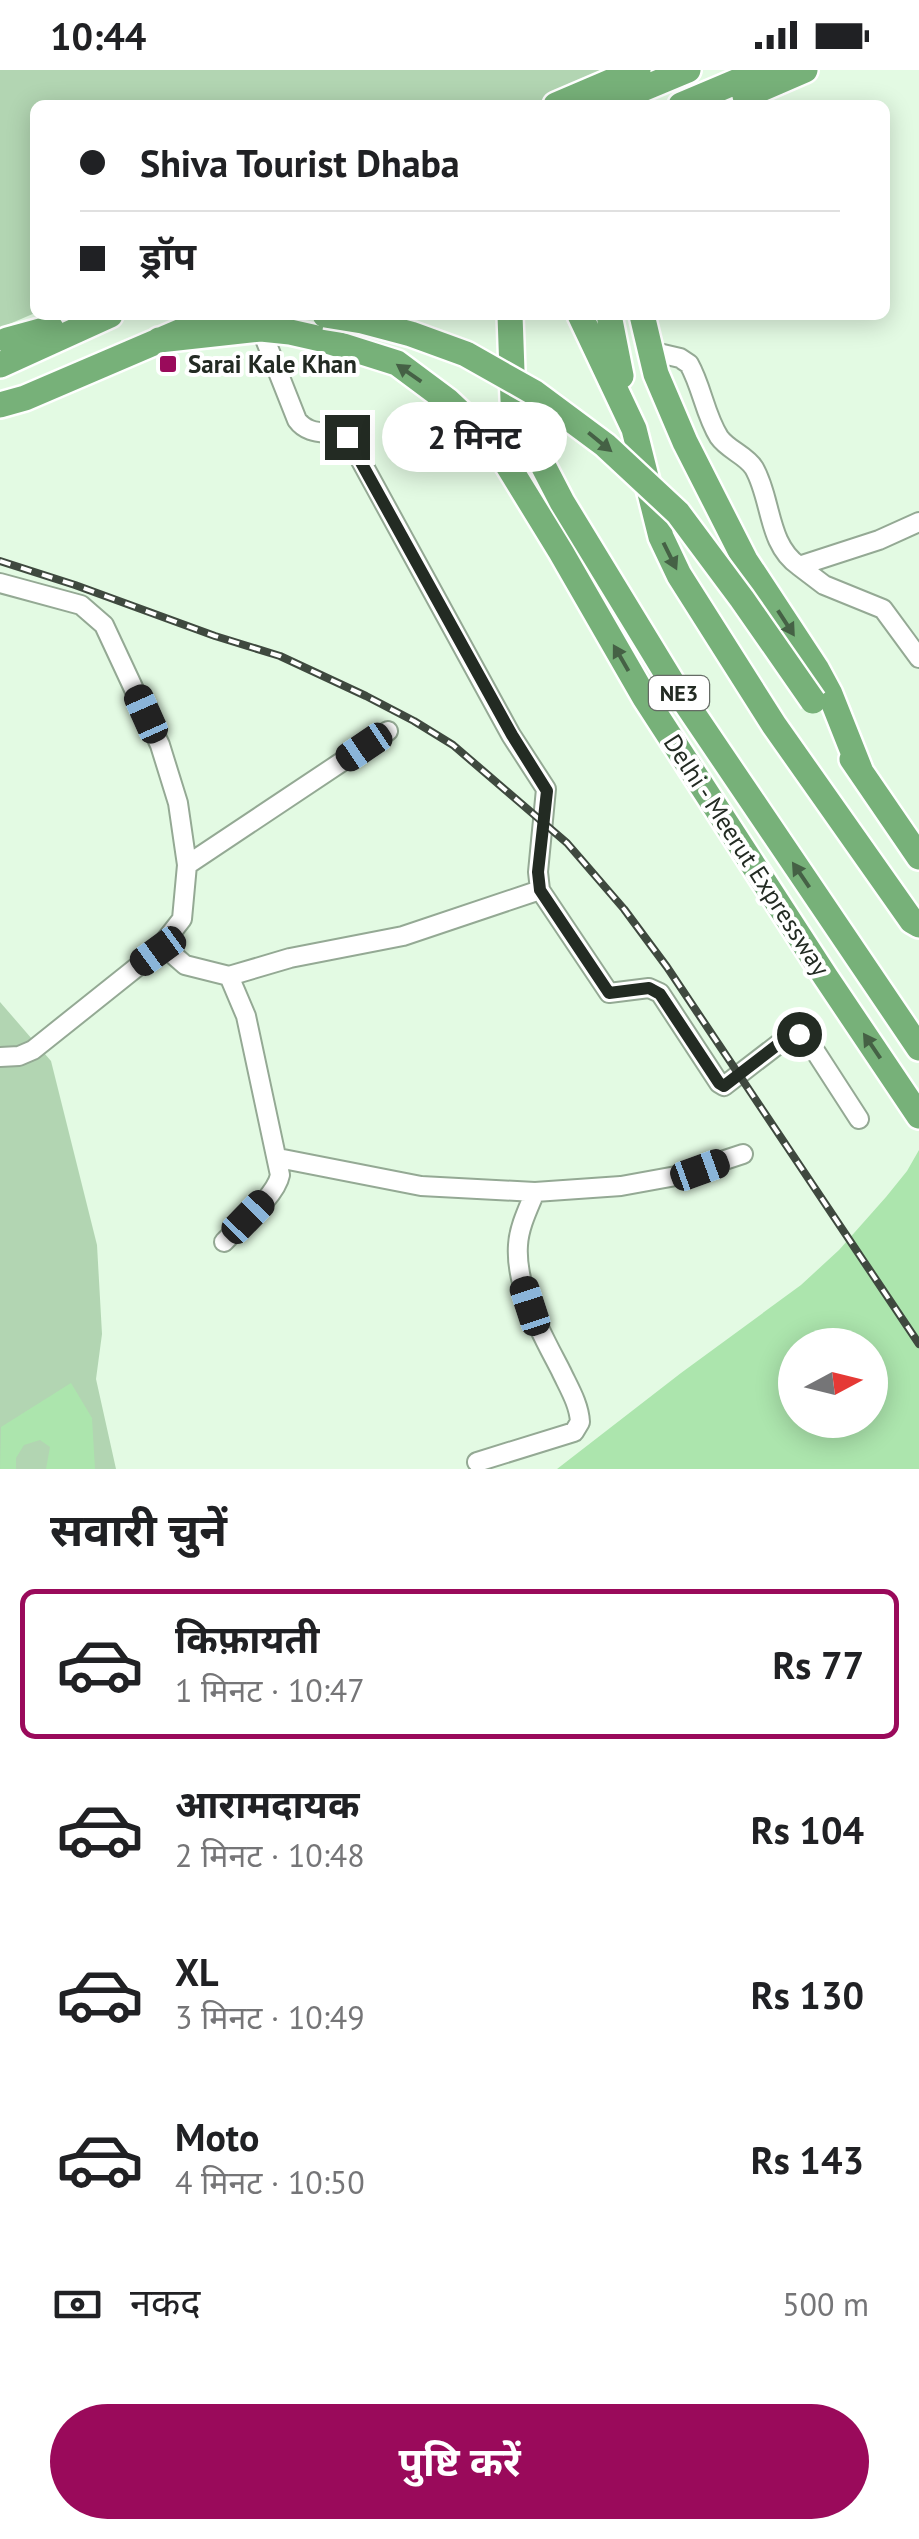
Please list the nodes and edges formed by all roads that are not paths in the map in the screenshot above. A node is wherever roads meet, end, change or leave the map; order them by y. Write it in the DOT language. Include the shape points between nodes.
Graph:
graph roads {
  1 [pos="638,70"];
  2 [pos="688,70"];
  3 [pos="764,70"];
  4 [pos="805,70"];
  5 [pos="568,100"];
  6 [pos="622,100"];
  7 [pos="693,100"];
  8 [pos="736,100"];
  9 [pos="57,320"];
  10 [pos="93,320"];
  11 [pos="174,320"];
  12 [pos="207,320"];
  13 [pos="356,320"];
  14 [pos="510,320"];
  15 [pos="582,320"];
  16 [pos="610,320"];
  17 [pos="643,320"];
  18 [pos="261,329"];
  19 [pos="159,340"];
  20 [pos="2,350"];
  21 [pos="650,352"];
  22 [pos="0,394"];
  23 [pos="0,405"];
  24 [pos="634,429"];
  25 [pos="919,522"];
  26 [pos="798,566"];
  27 [pos="0,583"];
  28 [pos="919,658"];
  29 [pos="388,731"];
  30 [pos="861,772"];
  31 [pos="919,857"];
  32 [pos="187,865"];
  33 [pos="540,890"];
  34 [pos="916,932"];
  35 [pos="162,945"];
  36 [pos="229,976"];
  37 [pos="919,1048"];
  38 [pos="0,1058"];
  39 [pos="919,1116"];
  40 [pos="859,1119"];
  41 [pos="744,1154"];
  42 [pos="278,1158"];
  43 [pos="535,1192"];
  44 [pos="224,1242"];
  45 [pos="476,1462"];
  1 -- 5 [label="highway"];
  2 -- 6 [label="highway"];
  3 -- 7 [label="highway"];
  4 -- 8 [label="highway"];
  9 -- 20 [label="highway"];
  10 -- 20 [label="highway"];
  11 -- 22 [label="highway"];
  12 -- 19 [label="highway"];
  13 -- 30 [label="highway, one-way, bridge" via="466,354 605,445 678,513"];
  37 -- 14 [label="highway, Delhi - Meerut Expressway / NE3, one-way" via="672,684 562,502 513,400"];
  15 -- 24 [label="highway, NE3"];
  16 -- 24 [label="highway"];
  17 -- 21 [label="highway"];
  18 -- 19 [label="highway, Delhi - Meerut Expressway"];
  18 -- 33 [label="street" via="297,420 308,431 349,440 547,791"];
  39 -- 18 [label="highway, Delhi - Meerut Expressway, one-way" via="644,698 496,446 397,363"];
  19 -- 23 [label="highway"];
  21 -- 26 [label="street" via="689,364 720,438 754,468 781,548"];
  21 -- 30 [label="highway, one-way" via="724,523 816,668"];
  24 -- 34 [label="highway, NE3, one-way" via="661,537 679,575"];
  25 -- 26 [label="street"];
  26 -- 28 [label="street" via="824,585 880,607"];
  27 -- 32 [label="street" via="81,605 104,625 160,744"];
  29 -- 32 [label="street"];
  30 -- 31 [label="highway"];
  32 -- 35 [label="street" via="182,919"];
  33 -- 36 [label="street" via="418,932"];
  33 -- 40 [label="street" via="609,993 649,988 660,994 722,1085 799,1034"];
  35 -- 36 [label="street" via="186,964"];
  35 -- 38 [label="street" via="33,1050"];
  36 -- 42 [label="street" via="246,1016"];
  41 -- 43 [label="street" via="657,1180"];
  42 -- 43 [label="street" via="421,1186"];
  42 -- 44 [label="street" via="278,1183"];
  43 -- 45 [label="street" via="519,1234 520,1273 580,1422 574,1432"];
}
